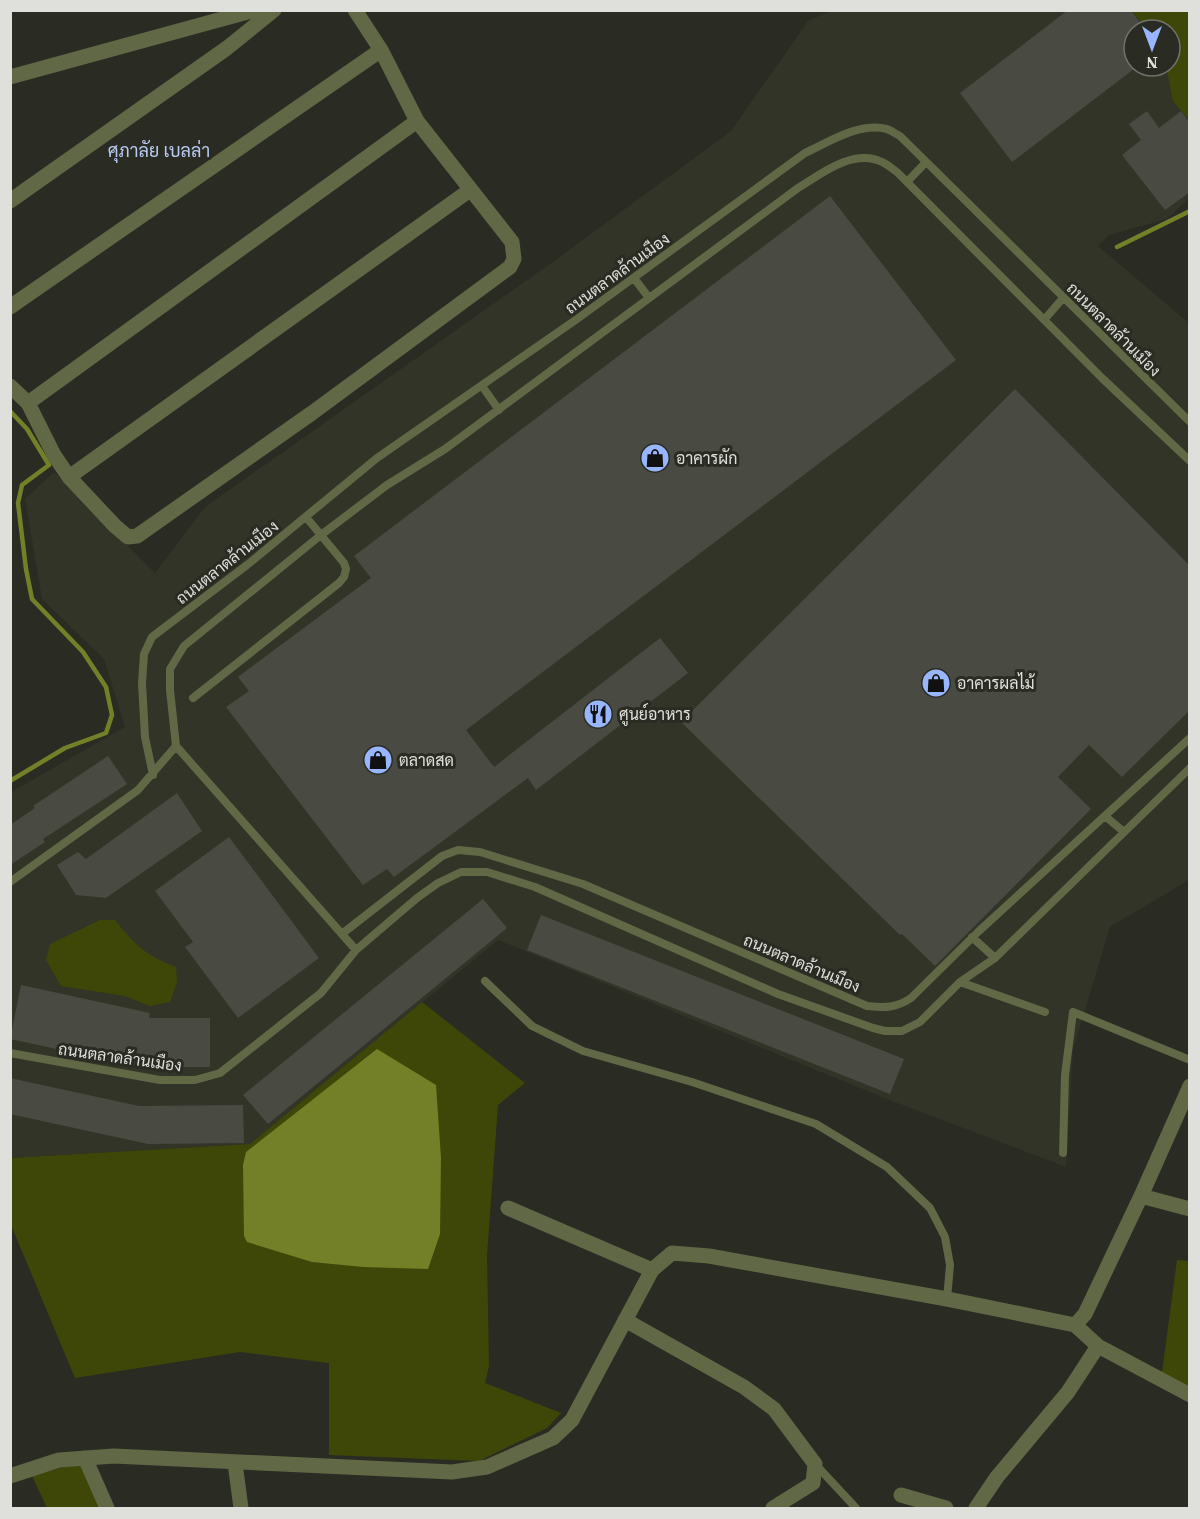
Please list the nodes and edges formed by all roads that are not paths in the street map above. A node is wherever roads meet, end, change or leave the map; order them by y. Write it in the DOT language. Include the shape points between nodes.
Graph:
graph roads {
  1 [pos="255,10"];
  2 [pos="274,10"];
  3 [pos="355,10"];
  4 [pos="381,50"];
  5 [pos="10,77"];
  6 [pos="417,121"];
  7 [pos="926,162"];
  8 [pos="907,182"];
  9 [pos="470,190"];
  10 [pos="10,201"];
  11 [pos="634,278"];
  12 [pos="649,298"];
  13 [pos="1064,298"];
  14 [pos="10,307"];
  15 [pos="1044,320"];
  16 [pos="10,386"];
  17 [pos="482,386"];
  18 [pos="28,403"];
  19 [pos="499,410"];
  20 [pos="1190,422"];
  21 [pos="1190,462"];
  22 [pos="69,477"];
  23 [pos="306,517"];
  24 [pos="321,535"];
  25 [pos="193,698"];
  26 [pos="1190,738"];
  27 [pos="176,747"];
  28 [pos="1190,768"];
  29 [pos="153,775"];
  30 [pos="1104,816"];
  31 [pos="1124,832"];
  32 [pos="10,882"];
  33 [pos="343,933"];
  34 [pos="972,937"];
  35 [pos="356,950"];
  36 [pos="995,958"];
  37 [pos="485,981"];
  38 [pos="960,982"];
  39 [pos="1045,1012"];
  40 [pos="10,1053"];
  41 [pos="1190,1060"];
  42 [pos="1190,1086"];
  43 [pos="1063,1153"];
  44 [pos="1141,1196"];
  45 [pos="508,1208"];
  46 [pos="1190,1209"];
  47 [pos="652,1270"];
  48 [pos="947,1299"];
  49 [pos="625,1320"];
  50 [pos="1075,1325"];
  51 [pos="1098,1347"];
  52 [pos="1190,1395"];
  53 [pos="85,1458"];
  54 [pos="235,1463"];
  55 [pos="815,1464"];
  56 [pos="10,1476"];
  57 [pos="900,1495"];
  58 [pos="107,1509"];
  59 [pos="241,1509"];
  60 [pos="773,1509"];
  61 [pos="856,1509"];
  62 [pos="946,1509"];
  63 [pos="976,1509"];
  1 -- 5 [label="street"];
  2 -- 10 [label="street" via="227,48"];
  3 -- 4 [label="street"];
  4 -- 6 [label="street"];
  4 -- 14 [label="street"];
  6 -- 9 [label="street"];
  6 -- 18 [label="street"];
  7 -- 8 [label="lane"];
  7 -- 11 [label="lane, ถนนตลาดล้านเมือง" via="900,136 887,129 845,134 805,153"];
  7 -- 13 [label="lane, ถนนตลาดล้านเมือง"];
  8 -- 12 [label="lane" via="881,161 863,157 842,163 798,188"];
  8 -- 15 [label="lane"];
  9 -- 22 [label="street"];
  9 -- 22 [label="street" via="512,242 514,259 510,267 228,473 144,533 128,537"];
  11 -- 12 [label="lane"];
  11 -- 17 [label="lane, ถนนตลาดล้านเมือง"];
  12 -- 19 [label="lane"];
  13 -- 15 [label="lane"];
  13 -- 20 [label="lane, ถนนตลาดล้านเมือง"];
  15 -- 21 [label="lane"];
  16 -- 18 [label="street"];
  17 -- 19 [label="lane"];
  17 -- 23 [label="lane, ถนนตลาดล้านเมือง" via="377,458"];
  18 -- 22 [label="street"];
  19 -- 24 [label="lane"];
  23 -- 24 [label="lane"];
  23 -- 29 [label="lane, ถนนตลาดล้านเมือง" via="152,638 144,654 142,683 145,737"];
  24 -- 25 [label="lane" via="344,563 344,577"];
  24 -- 27 [label="lane" via="184,646 172,663 170,690"];
  26 -- 30 [label="lane, ถนนตลาดล้านเมือง"];
  27 -- 29 [label="lane"];
  27 -- 33 [label="lane"];
  28 -- 31 [label="lane, ถนนตลาดล้านเมือง"];
  29 -- 32 [label="lane" via="138,790"];
  30 -- 31 [label="lane"];
  30 -- 34 [label="lane, ถนนตลาดล้านเมือง"];
  31 -- 36 [label="lane, ถนนตลาดล้านเมือง"];
  33 -- 34 [label="lane, ถนนตลาดล้านเมือง" via="442,856 458,850 480,852 583,884 867,1006 889,1008 911,998"];
  33 -- 35 [label="lane"];
  34 -- 36 [label="lane"];
  35 -- 38 [label="lane, ถนนตลาดล้านเมือง" via="438,883 460,872 487,872 535,887 778,994 873,1029 902,1031 920,1022"];
  35 -- 40 [label="lane, ถนนตลาดล้านเมือง" via="321,993 220,1073 195,1080 160,1080"];
  36 -- 38 [label="lane, ถนนตลาดล้านเมือง"];
  37 -- 48 [label="lane" via="531,1026 583,1051 692,1082 816,1124 887,1167 930,1208 945,1238 950,1265"];
  38 -- 39 [label="lane"];
  41 -- 43 [label="lane" via="1074,1012 1065,1075"];
  42 -- 44 [label="street"];
  44 -- 46 [label="street"];
  44 -- 50 [label="street" via="1085,1314"];
  45 -- 47 [label="street"];
  47 -- 48 [label="street" via="672,1254 709,1256"];
  47 -- 49 [label="street"];
  48 -- 50 [label="street"];
  49 -- 54 [label="street" via="572,1420 553,1438 487,1467 452,1472"];
  49 -- 55 [label="street" via="744,1387 774,1409"];
  50 -- 51 [label="street"];
  51 -- 52 [label="street"];
  51 -- 63 [label="street" via="1068,1392"];
  53 -- 54 [label="street"];
  53 -- 56 [label="street" via="59,1460"];
  53 -- 58 [label="street"];
  54 -- 59 [label="street"];
  55 -- 60 [label="street" via="813,1483"];
  55 -- 61 [label="lane"];
  57 -- 62 [label="street"];
}
